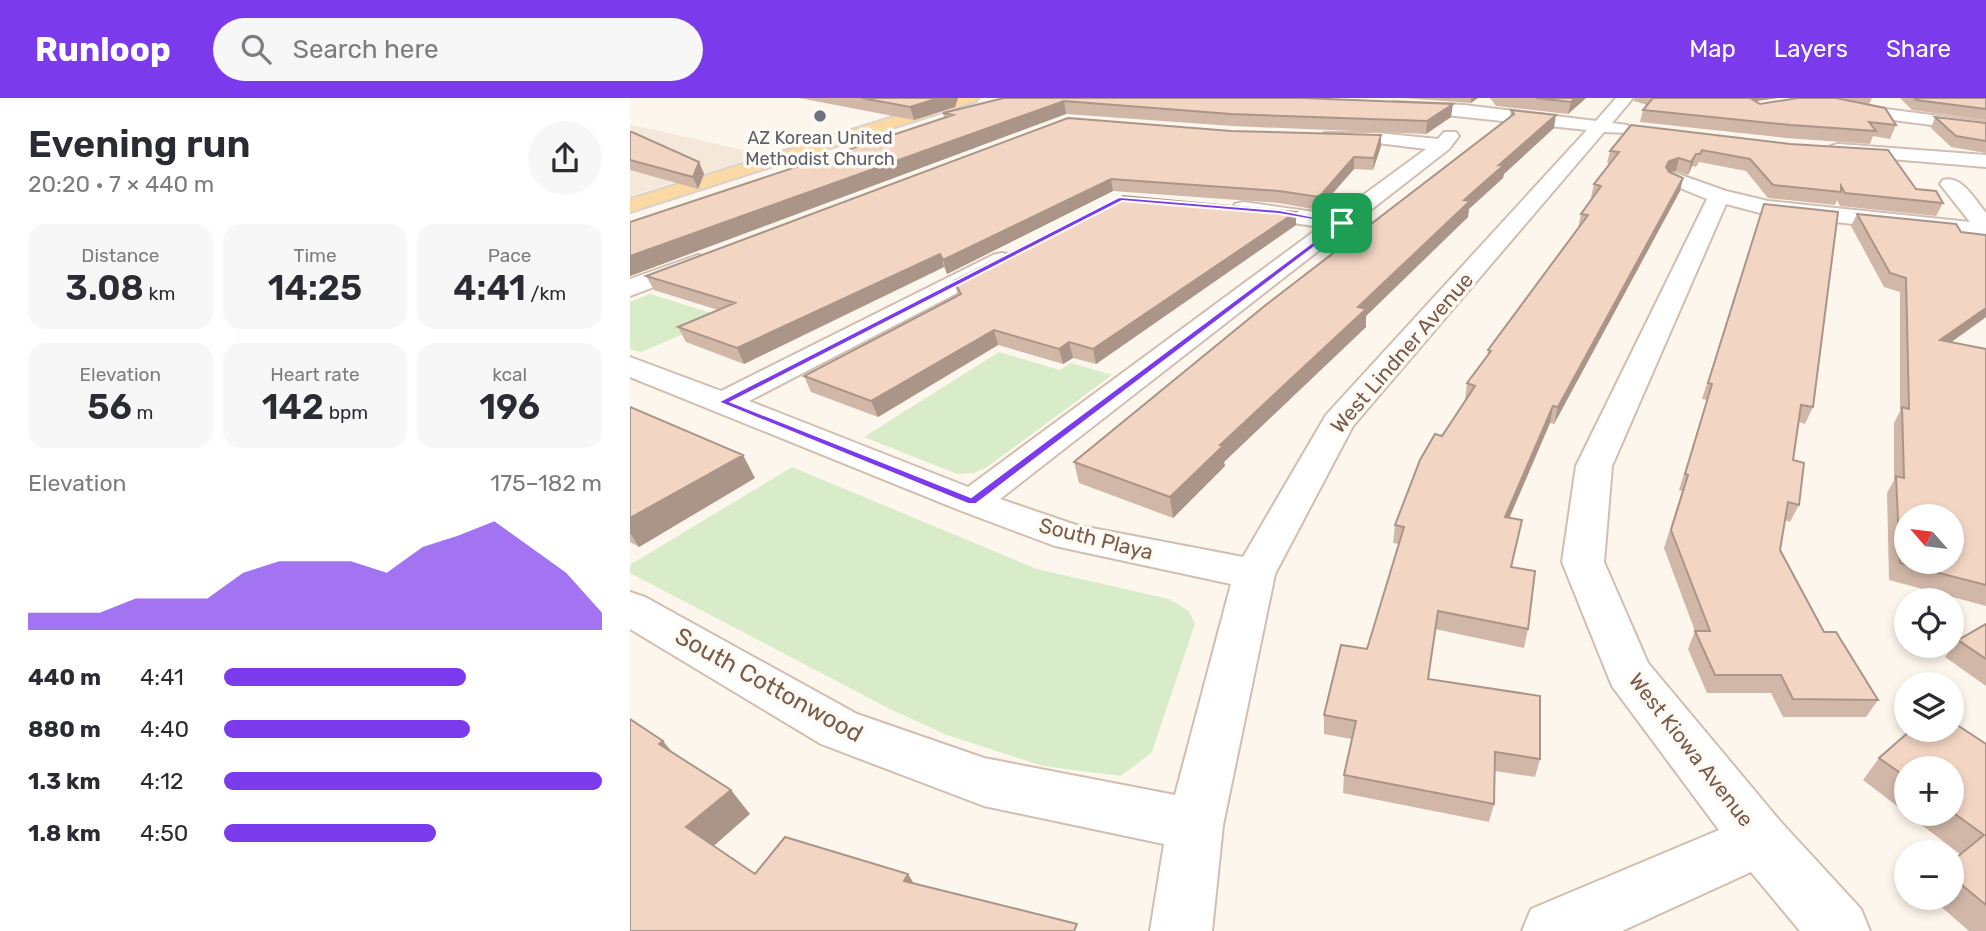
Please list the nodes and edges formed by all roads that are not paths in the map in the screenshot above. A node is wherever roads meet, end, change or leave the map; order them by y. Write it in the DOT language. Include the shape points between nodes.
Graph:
graph roads {
  1 [pos="1811,99"];
  2 [pos="977,102"];
  3 [pos="1381,104"];
  4 [pos="1790,104"];
  5 [pos="1465,110"];
  6 [pos="1619,111"];
  7 [pos="1986,127"];
  8 [pos="1306,136"];
  9 [pos="1443,145"];
  10 [pos="1826,149"];
  11 [pos="1986,161"];
  12 [pos="1675,178"];
  13 [pos="1950,184"];
  14 [pos="1719,196"];
  15 [pos="630,206"];
  16 [pos="1226,208"];
  17 [pos="630,223"];
  18 [pos="1342,223"];
  19 [pos="1986,229"];
  20 [pos="1024,248"];
  21 [pos="720,254"];
  22 [pos="630,288"];
  23 [pos="630,366"];
  24 [pos="723,402"];
  25 [pos="972,502"];
  26 [pos="1254,574"];
  27 [pos="630,608"];
  28 [pos="1195,825"];
  29 [pos="1760,840"];
  30 [pos="1181,931"];
  31 [pos="1553,931"];
  32 [pos="1839,931"];
  1 -- 4 [label="street"];
  1 -- 7 [label="street" via="1870,112"];
  2 -- 15 [label="main road"];
  2 -- 17 [label="main road"];
  3 -- 5 [label="street"];
  5 -- 6 [label="street"];
  5 -- 9 [label="street"];
  6 -- 26 [label="street, West Lindner Avenue" via="1338,422"];
  8 -- 9 [label="street"];
  9 -- 18 [label="street"];
  10 -- 11 [label="street"];
  12 -- 14 [label="street"];
  13 -- 19 [label="street"];
  14 -- 19 [label="street" via="1822,216"];
  14 -- 29 [label="street, West Kiowa Avenue" via="1594,466 1583,562 1629,673"];
  16 -- 18 [label="street"];
  18 -- 25 [label="street"];
  20 -- 24 [label="street"];
  21 -- 22 [label="street"];
  23 -- 24 [label="street, South Playa"];
  24 -- 25 [label="street, South Playa"];
  25 -- 26 [label="street, South Playa" via="1069,537"];
  26 -- 28 [label="street, West Lindner Avenue"];
  27 -- 28 [label="street, South Cottonwood" via="839,729 984,782"];
  28 -- 30 [label="street, West Lindner Avenue"];
  29 -- 31 [label="street"];
  29 -- 32 [label="street, West Kiowa Avenue"];
}
